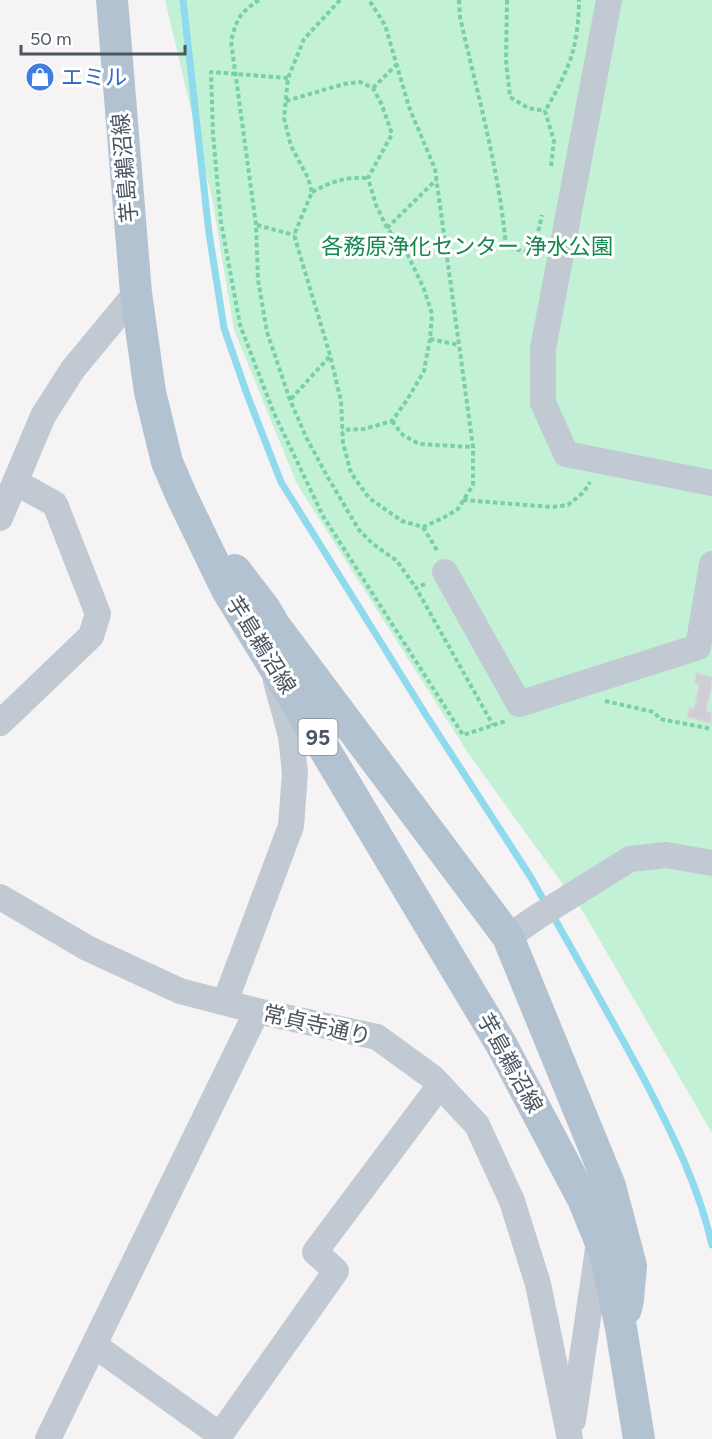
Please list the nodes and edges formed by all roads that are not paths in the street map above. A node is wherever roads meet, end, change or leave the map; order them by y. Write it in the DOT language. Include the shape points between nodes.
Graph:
graph roads {
  1 [pos="112,0"];
  2 [pos="609,0"];
  3 [pos="136,293"];
  4 [pos="15,482"];
  5 [pos="712,483"];
  6 [pos="182,497"];
  7 [pos="0,519"];
  8 [pos="712,564"];
  9 [pos="445,572"];
  10 [pos="271,661"];
  11 [pos="0,723"];
  12 [pos="711,858"];
  13 [pos="0,897"];
  14 [pos="508,937"];
  15 [pos="225,1002"];
  16 [pos="257,1011"];
  17 [pos="440,1085"];
  18 [pos="600,1239"];
  19 [pos="621,1328"];
  20 [pos="94,1345"];
  21 [pos="48,1439"];
  22 [pos="570,1439"];
  23 [pos="639,1439"];
  1 -- 3 [label="main road, 芋島鵜沼線 / 95"];
  2 -- 5 [label="street" via="543,349 543,404 566,454"];
  3 -- 4 [label="street" via="67,378 43,416"];
  3 -- 6 [label="main road, 芋島鵜沼線 / 95" via="150,392 167,462"];
  4 -- 7 [label="street"];
  4 -- 11 [label="street" via="55,504 98,614 92,636"];
  6 -- 10 [label="main road, 芋島鵜沼線 / 95" via="227,590"];
  6 -- 14 [label="main road"];
  8 -- 9 [label="street" via="699,647 519,704"];
  10 -- 15 [label="street" via="291,736 296,773 291,826"];
  10 -- 18 [label="main road, 芋島鵜沼線 / 95" via="501,1044"];
  12 -- 14 [label="street" via="666,855 630,859"];
  13 -- 15 [label="street, 常貞寺通り" via="87,948 180,991"];
  14 -- 19 [label="main road" via="610,1186 631,1266"];
  15 -- 16 [label="street, 常貞寺通り"];
  16 -- 17 [label="street, 常貞寺通り" via="377,1037"];
  16 -- 20 [label="street"];
  17 -- 20 [label="street" via="315,1252 336,1271 220,1435"];
  17 -- 22 [label="street, 常貞寺通り" via="477,1125 512,1202 538,1284"];
  18 -- 19 [label="main road, 芋島鵜沼線 / 95"];
  18 -- 22 [label="street"];
  19 -- 23 [label="main road, 芋島鵜沼線 / 95"];
  20 -- 21 [label="street"];
}
